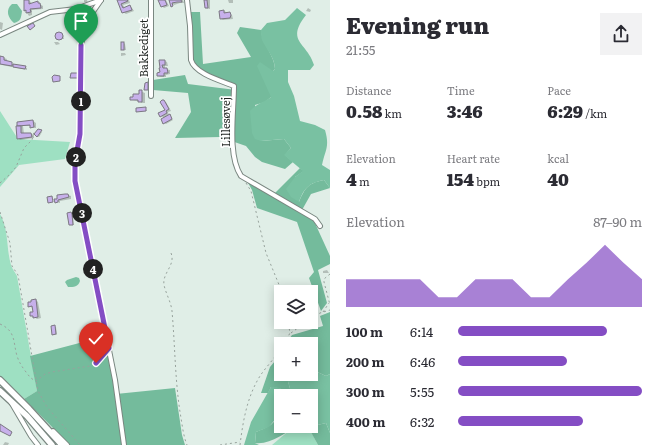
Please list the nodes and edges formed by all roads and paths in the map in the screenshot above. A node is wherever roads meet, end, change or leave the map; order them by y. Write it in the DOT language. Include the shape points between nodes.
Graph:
graph roads {
  1 [pos="102,0"];
  2 [pos="151,0"];
  3 [pos="187,0"];
  4 [pos="0,35"];
  5 [pos="151,96"];
  6 [pos="34,132"];
  7 [pos="243,177"];
  8 [pos="0,183"];
  9 [pos="0,212"];
  10 [pos="320,226"];
  11 [pos="171,253"];
  12 [pos="330,274"];
  13 [pos="279,285"];
  14 [pos="330,304"];
  15 [pos="330,310"];
  16 [pos="323,312"];
  17 [pos="318,315"];
  18 [pos="0,324"];
  19 [pos="289,329"];
  20 [pos="296,329"];
  21 [pos="290,333"];
  22 [pos="288,337"];
  23 [pos="109,348"];
  24 [pos="274,357"];
  25 [pos="0,380"];
  26 [pos="36,380"];
  27 [pos="0,390"];
  28 [pos="10,400"];
  29 [pos="29,409"];
  30 [pos="240,441"];
  31 [pos="38,445"];
  32 [pos="52,445"];
  33 [pos="62,445"];
  34 [pos="67,445"];
  35 [pos="80,445"];
  36 [pos="124,445"];
  37 [pos="187,445"];
  38 [pos="220,445"];
  39 [pos="240,445"];
  1 -- 4 [label="street" via="76,9 50,12"];
  1 -- 23 [label="street" via="87,20 82,33 80,134 75,162 75,181"];
  2 -- 5 [label="street, Bakkediget"];
  3 -- 7 [label="street, Lillesøvej" via="192,65 203,73 234,86 234,150 237,169"];
  6 -- 8 [label="path" via="16,167"];
  7 -- 10 [label="street" via="315,219"];
  7 -- 13 [label="path" via="251,191 266,253"];
  9 -- 26 [label="path" via="10,243 12,266 18,275"];
  11 -- 37 [label="path" via="172,263 164,279 164,286 171,302 177,389"];
  12 -- 14 [label="path" via="324,279"];
  14 -- 16 [label="path"];
  15 -- 16 [label="path"];
  16 -- 17 [label="path"];
  18 -- 26 [label="path" via="14,337 21,364"];
  19 -- 21 [label="path"];
  20 -- 21 [label="path"];
  21 -- 22 [label="path"];
  23 -- 26 [label="path" via="90,366 52,372"];
  23 -- 36 [label="street"];
  24 -- 30 [label="path" via="250,396"];
  25 -- 29 [label="highway"];
  26 -- 35 [label="path" via="38,391 47,407"];
  27 -- 28 [label="highway"];
  28 -- 31 [label="street"];
  28 -- 32 [label="highway"];
  29 -- 33 [label="highway"];
  29 -- 34 [label="street"];
  30 -- 38 [label="path"];
  30 -- 39 [label="path"];
}
